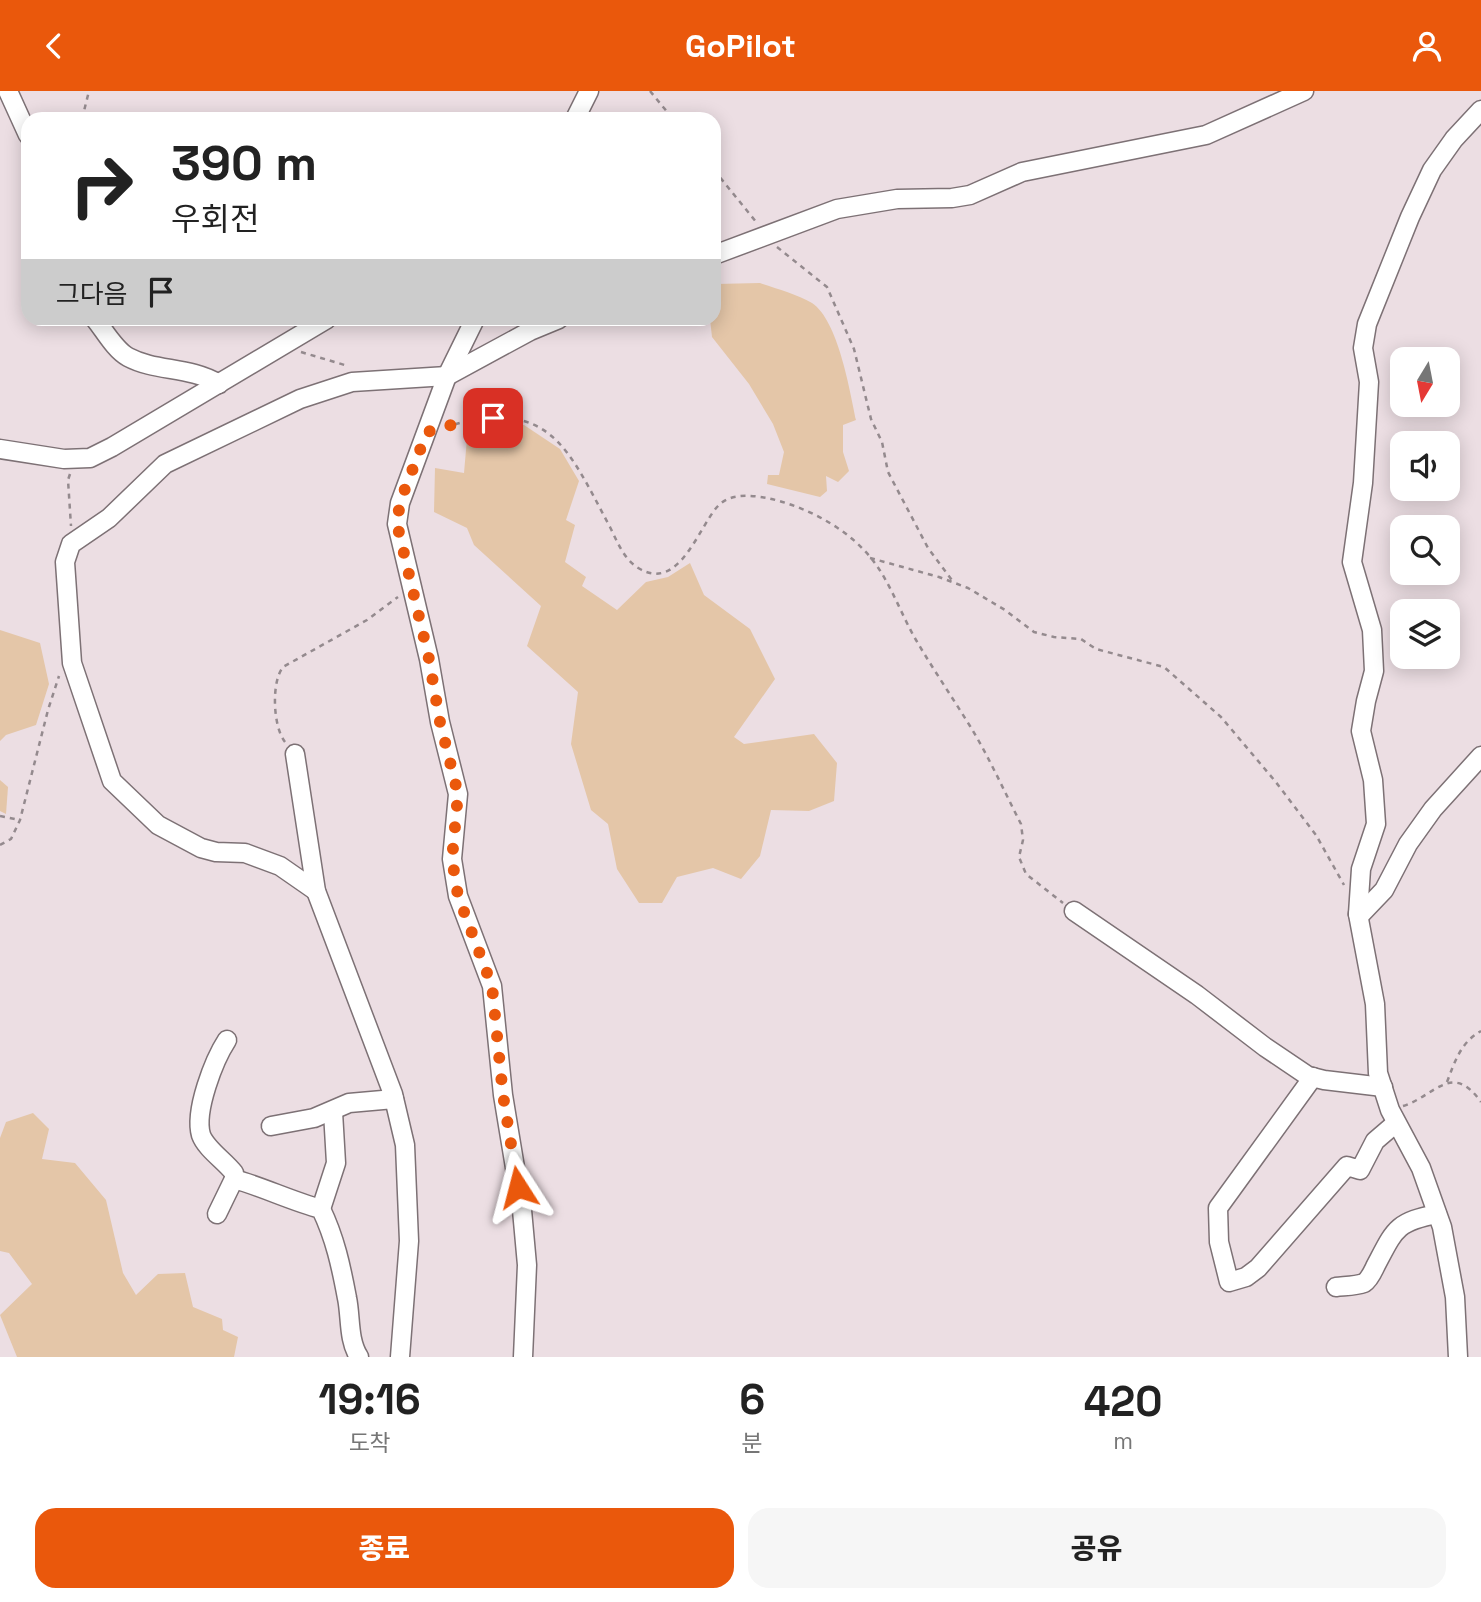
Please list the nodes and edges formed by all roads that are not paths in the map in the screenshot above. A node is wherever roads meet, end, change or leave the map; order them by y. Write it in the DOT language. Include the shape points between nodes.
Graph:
graph roads {
  1 [pos="8,91"];
  2 [pos="589,91"];
  3 [pos="1304,91"];
  4 [pos="1481,110"];
  5 [pos="578,112"];
  6 [pos="21,120"];
  7 [pos="721,252"];
  8 [pos="101,326"];
  9 [pos="315,326"];
  10 [pos="472,326"];
  11 [pos="542,326"];
  12 [pos="447,376"];
  13 [pos="219,384"];
  14 [pos="0,449"];
  15 [pos="295,754"];
  16 [pos="1481,756"];
  17 [pos="316,891"];
  18 [pos="1074,911"];
  19 [pos="1358,914"];
  20 [pos="228,1040"];
  21 [pos="1313,1077"];
  22 [pos="1383,1087"];
  23 [pos="394,1099"];
  24 [pos="333,1112"];
  25 [pos="1393,1116"];
  26 [pos="271,1126"];
  27 [pos="234,1179"];
  28 [pos="320,1209"];
  29 [pos="217,1214"];
  30 [pos="1437,1214"];
  31 [pos="1336,1287"];
  32 [pos="359,1357"];
  33 [pos="400,1357"];
  34 [pos="523,1357"];
  35 [pos="1458,1357"];
  1 -- 6 [label="street"];
  2 -- 5 [label="street"];
  3 -- 7 [label="street" via="1206,135 1022,172 970,195 897,199 837,209"];
  4 -- 19 [label="street" via="1432,170 1367,324 1363,348 1368,382 1363,482 1352,562 1372,630 1374,671 1361,731 1373,780 1376,824 1362,869"];
  8 -- 13 [label="street" via="125,356 204,375"];
  9 -- 13 [label="street"];
  10 -- 12 [label="street"];
  11 -- 12 [label="street"];
  12 -- 17 [label="street" via="352,382 300,399 165,464 108,518 71,544 65,562 72,663 112,781 158,825 201,848 245,853 281,866"];
  12 -- 34 [label="street" via="400,502 397,524 458,794 452,859 458,896 492,986 527,1265"];
  13 -- 14 [label="street" via="90,458 64,459"];
  15 -- 17 [label="street"];
  16 -- 19 [label="street" via="1433,809 1384,890"];
  17 -- 23 [label="street"];
  18 -- 21 [label="street"];
  19 -- 22 [label="street" via="1375,1004 1378,1073"];
  20 -- 27 [label="street" via="206,1089 200,1123 206,1144 234,1173"];
  21 -- 22 [label="street"];
  21 -- 25 [label="street" via="1218,1208 1219,1242 1229,1282 1258,1268 1347,1166 1360,1170"];
  22 -- 25 [label="street"];
  23 -- 24 [label="street" via="349,1103"];
  23 -- 33 [label="street" via="405,1145 408,1193"];
  24 -- 26 [label="street"];
  24 -- 28 [label="street" via="336,1163"];
  25 -- 30 [label="street"];
  27 -- 28 [label="street"];
  27 -- 29 [label="street"];
  28 -- 32 [label="street" via="334,1237"];
  30 -- 31 [label="street" via="1412,1219 1393,1233 1369,1279"];
  30 -- 35 [label="street" via="1455,1297"];
}
